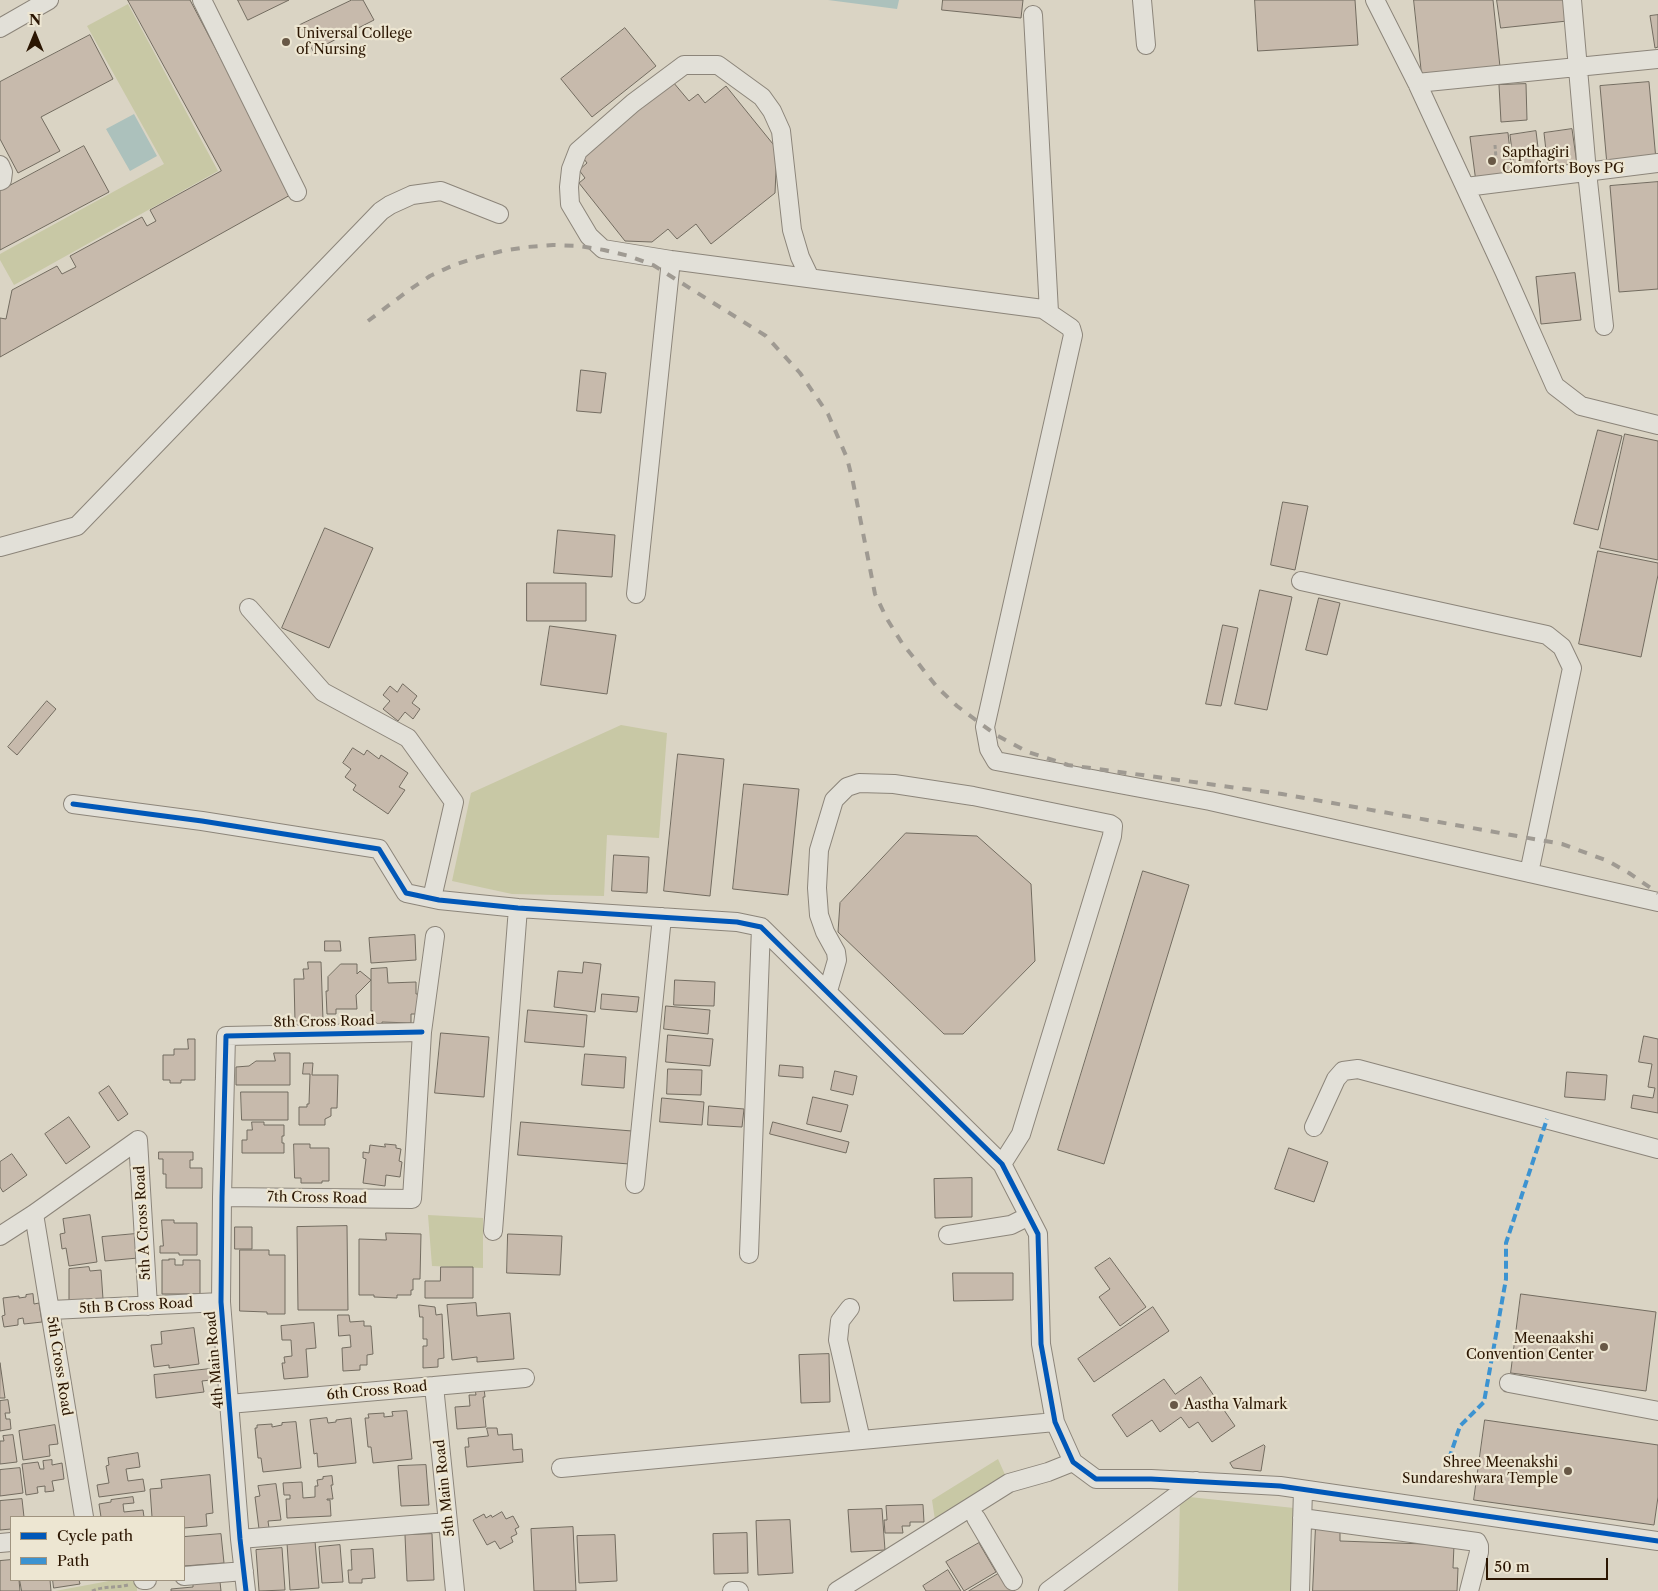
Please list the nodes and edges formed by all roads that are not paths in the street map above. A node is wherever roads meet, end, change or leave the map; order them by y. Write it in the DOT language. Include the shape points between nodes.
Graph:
graph roads {
  1 [pos="49,0"];
  2 [pos="202,0"];
  3 [pos="1142,0"];
  4 [pos="1375,0"];
  5 [pos="1572,0"];
  6 [pos="1033,15"];
  7 [pos="1,24"];
  8 [pos="1146,45"];
  9 [pos="1658,59"];
  10 [pos="1579,67"];
  11 [pos="1417,83"];
  12 [pos="1658,163"];
  13 [pos="0,165"];
  14 [pos="1587,172"];
  15 [pos="0,181"];
  16 [pos="1466,187"];
  17 [pos="297,192"];
  18 [pos="499,214"];
  19 [pos="671,260"];
  20 [pos="810,278"];
  21 [pos="1049,312"];
  22 [pos="1604,326"];
  23 [pos="1658,425"];
  24 [pos="0,547"];
  25 [pos="1301,581"];
  26 [pos="636,594"];
  27 [pos="249,608"];
  28 [pos="73,804"];
  29 [pos="1529,873"];
  30 [pos="432,898"];
  31 [pos="1658,902"];
  32 [pos="518,908"];
  33 [pos="662,917"];
  34 [pos="761,927"];
  35 [pos="435,936"];
  36 [pos="828,991"];
  37 [pos="422,1032"];
  38 [pos="226,1036"];
  39 [pos="1314,1127"];
  40 [pos="1658,1149"];
  41 [pos="1002,1164"];
  42 [pos="636,1184"];
  43 [pos="222,1197"];
  44 [pos="34,1214"];
  45 [pos="1029,1216"];
  46 [pos="493,1230"];
  47 [pos="948,1235"];
  48 [pos="0,1236"];
  49 [pos="749,1254"];
  50 [pos="221,1302"];
  51 [pos="148,1306"];
  52 [pos="850,1308"];
  53 [pos="51,1310"];
  54 [pos="525,1378"];
  55 [pos="1509,1383"];
  56 [pos="434,1386"];
  57 [pos="230,1404"];
  58 [pos="1658,1411"];
  59 [pos="1055,1422"];
  60 [pos="861,1440"];
  61 [pos="1073,1462"];
  62 [pos="561,1468"];
  63 [pos="1048,1472"];
  64 [pos="1196,1481"];
  65 [pos="1303,1490"];
  66 [pos="1438,1509"];
  67 [pos="84,1516"];
  68 [pos="976,1518"];
  69 [pos="1302,1518"];
  70 [pos="448,1522"];
  71 [pos="1435,1535"];
  72 [pos="240,1539"];
  73 [pos="1658,1541"];
  74 [pos="244,1571"];
  75 [pos="185,1576"];
  76 [pos="1014,1582"];
  77 [pos="246,1591"];
  78 [pos="455,1591"];
  79 [pos="732,1591"];
  80 [pos="739,1591"];
  81 [pos="837,1591"];
  82 [pos="860,1591"];
  83 [pos="1048,1591"];
  84 [pos="1300,1591"];
  85 [pos="1469,1591"];
  1 -- 7 [label="street"];
  2 -- 17 [label="street"];
  3 -- 8 [label="street"];
  4 -- 11 [label="street"];
  5 -- 10 [label="street"];
  6 -- 21 [label="street"];
  9 -- 10 [label="street"];
  10 -- 11 [label="street"];
  10 -- 14 [label="street"];
  11 -- 16 [label="street"];
  12 -- 14 [label="street"];
  13 -- 15 [label="street" via="3,172"];
  14 -- 16 [label="street"];
  14 -- 22 [label="street"];
  16 -- 23 [label="street" via="1555,386 1581,406"];
  18 -- 24 [label="street" via="441,191 412,195 390,205 77,526"];
  19 -- 20 [label="street"];
  19 -- 20 [label="street" via="603,249 589,236 570,204 571,169 578,151 633,103 684,65 718,65 762,98 781,131 792,230"];
  19 -- 26 [label="street"];
  20 -- 21 [label="street" via="1043,308"];
  21 -- 29 [label="street" via="1071,328 1073,335 985,727 988,749 996,761 1210,801"];
  25 -- 29 [label="street" via="1547,635 1562,647 1572,668"];
  27 -- 30 [label="street" via="324,692 408,738 454,802"];
  28 -- 30 [label="street" via="379,849 406,892"];
  29 -- 31 [label="street"];
  30 -- 32 [label="street"];
  32 -- 33 [label="street"];
  32 -- 46 [label="street"];
  33 -- 34 [label="street" via="737,922"];
  33 -- 42 [label="street"];
  34 -- 36 [label="street"];
  34 -- 49 [label="street"];
  35 -- 37 [label="street"];
  36 -- 41 [label="street"];
  36 -- 41 [label="street" via="837,960 819,915 819,850 834,800 847,787 894,784 973,796 1113,826 1021,1134"];
  37 -- 38 [label="street, 8th Cross Road"];
  37 -- 43 [label="street, 7th Cross Road" via="412,1199"];
  38 -- 43 [label="street, 4th Main Road"];
  39 -- 40 [label="street" via="1336,1079 1343,1071 1358,1069"];
  41 -- 45 [label="street"];
  43 -- 50 [label="street, 4th Main Road"];
  44 -- 48 [label="street"];
  44 -- 51 [label="street, 5th A Cross Road" via="138,1140"];
  44 -- 53 [label="street, 5th Cross Road"];
  45 -- 47 [label="street" via="1011,1225"];
  45 -- 59 [label="street" via="1038,1234 1041,1344"];
  50 -- 51 [label="street, 5th B Cross Road"];
  50 -- 57 [label="street, 4th Main Road"];
  51 -- 53 [label="street, 5th B Cross Road"];
  52 -- 60 [label="street" via="840,1322 838,1340"];
  53 -- 67 [label="street, 5th Cross Road"];
  54 -- 56 [label="street, 6th Cross Road"];
  55 -- 58 [label="street"];
  56 -- 57 [label="street, 6th Cross Road"];
  56 -- 70 [label="street, 5th Main Road"];
  57 -- 72 [label="street, 4th Main Road"];
  59 -- 60 [label="street"];
  59 -- 61 [label="street"];
  60 -- 62 [label="street"];
  61 -- 63 [label="street"];
  61 -- 64 [label="street" via="1096,1479"];
  63 -- 68 [label="street"];
  63 -- 81 [label="street" via="1009,1483"];
  64 -- 65 [label="street"];
  64 -- 83 [label="street"];
  65 -- 66 [label="street"];
  65 -- 69 [label="street"];
  66 -- 71 [label="street"];
  66 -- 73 [label="street"];
  68 -- 76 [label="street"];
  68 -- 82 [label="street"];
  69 -- 71 [label="street"];
  69 -- 84 [label="street"];
  70 -- 72 [label="street"];
  70 -- 78 [label="street, 5th Main Road"];
  71 -- 85 [label="street" via="1477,1542 1479,1552"];
  72 -- 74 [label="street, 4th Main Road"];
  74 -- 75 [label="street"];
  74 -- 77 [label="street, 4th Main Road"];
  79 -- 80 [label="street"];
}
